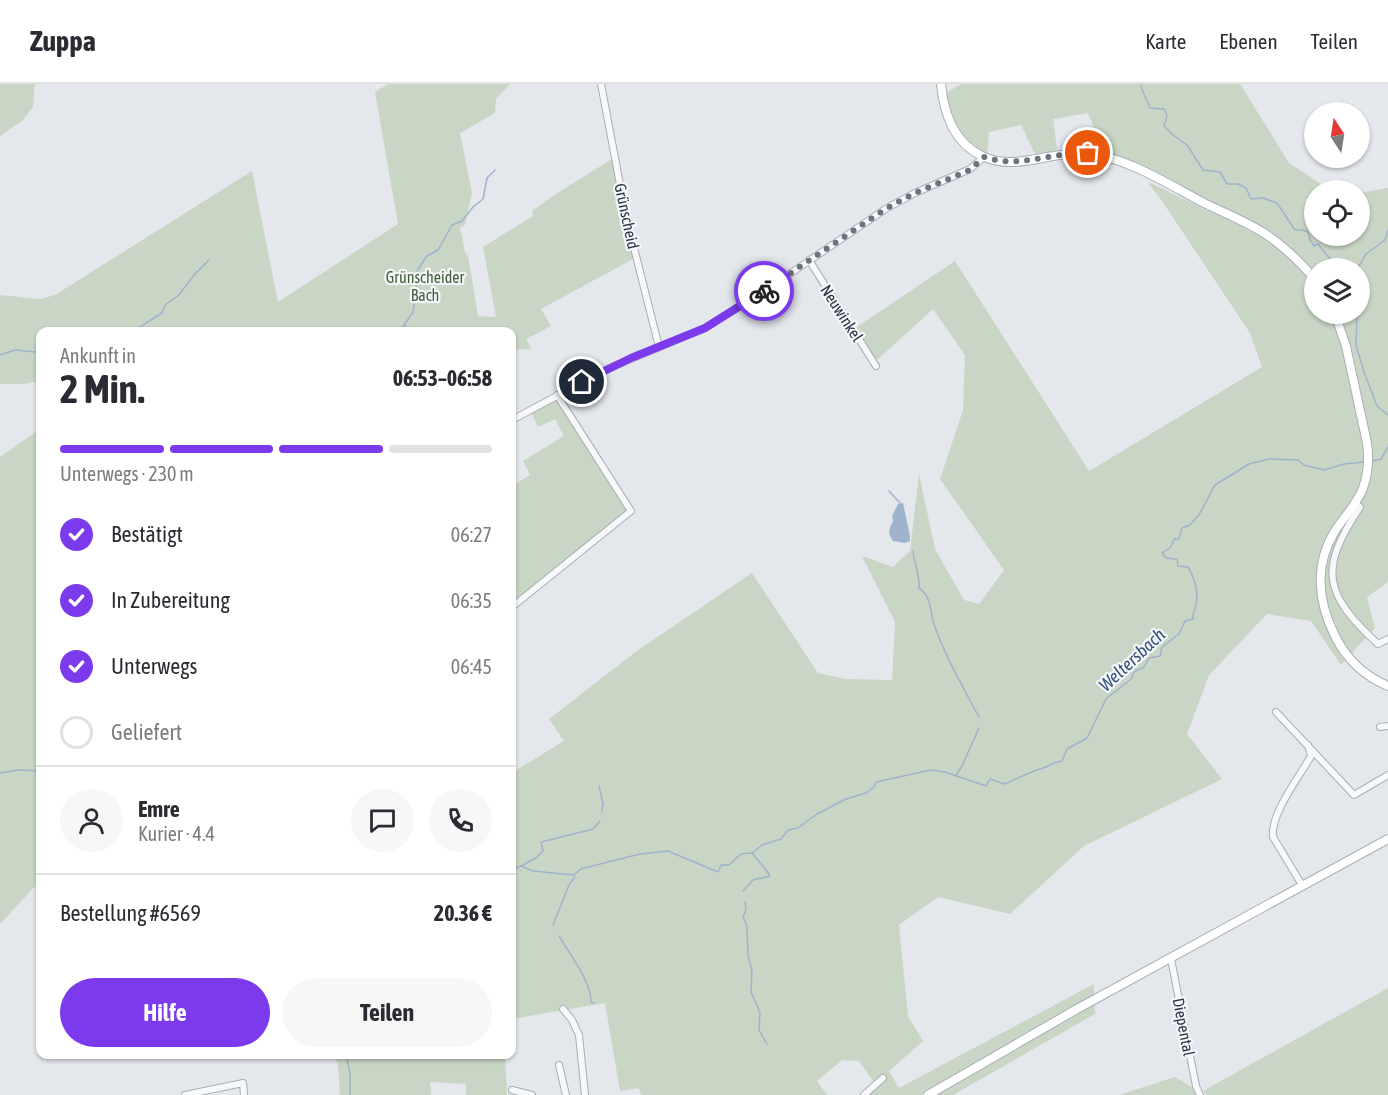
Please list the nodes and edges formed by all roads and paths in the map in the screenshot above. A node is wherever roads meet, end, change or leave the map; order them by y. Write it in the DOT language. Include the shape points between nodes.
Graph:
graph roads {
  1 [pos="601,84"];
  2 [pos="941,84"];
  3 [pos="984,157"];
  4 [pos="809,260"];
  5 [pos="1304,267"];
  6 [pos="1338,324"];
  7 [pos="659,347"];
  8 [pos="876,366"];
  9 [pos="557,395"];
  10 [pos="516,418"];
  11 [pos="1355,503"];
  12 [pos="516,605"];
  13 [pos="1388,639"];
  14 [pos="1388,686"];
  15 [pos="1276,712"];
  16 [pos="1388,726"];
  17 [pos="1380,727"];
  18 [pos="1308,745"];
  19 [pos="1388,775"];
  20 [pos="1388,839"];
  21 [pos="1302,885"];
  22 [pos="1171,959"];
  23 [pos="563,1010"];
  24 [pos="559,1065"];
  25 [pos="883,1078"];
  26 [pos="512,1090"];
  27 [pos="185,1095"];
  28 [pos="244,1095"];
  29 [pos="532,1095"];
  30 [pos="566,1095"];
  31 [pos="585,1095"];
  32 [pos="864,1095"];
  33 [pos="928,1095"];
  34 [pos="1200,1095"];
  1 -- 7 [label="street, Grünscheid" via="631,237"];
  2 -- 3 [label="street" via="953,129 961,141"];
  3 -- 4 [label="street" via="970,170 893,204"];
  3 -- 5 [label="street" via="1006,163 1061,154 1088,153 1110,158 1263,232"];
  4 -- 7 [label="street" via="715,322"];
  4 -- 8 [label="street, Neuwinkel"];
  6 -- 11 [label="street" via="1368,442 1363,488"];
  7 -- 9 [label="street"];
  9 -- 10 [label="street"];
  9 -- 12 [label="street" via="632,512"];
  11 -- 13 [label="street" via="1360,507 1335,554 1334,591 1353,619 1378,644"];
  11 -- 14 [label="street" via="1322,559 1321,600 1339,644 1351,661 1372,679"];
  15 -- 18 [label="street"];
  16 -- 17 [label="street"];
  18 -- 19 [label="street" via="1354,795"];
  18 -- 21 [label="street" via="1311,756 1272,829"];
  20 -- 21 [label="street"];
  21 -- 22 [label="street"];
  22 -- 33 [label="street"];
  22 -- 34 [label="street, Diepental"];
  23 -- 31 [label="street" via="579,1035"];
  24 -- 30 [label="street"];
  25 -- 32 [label="street"];
  26 -- 29 [label="street"];
  27 -- 28 [label="street" via="243,1083"];
}
